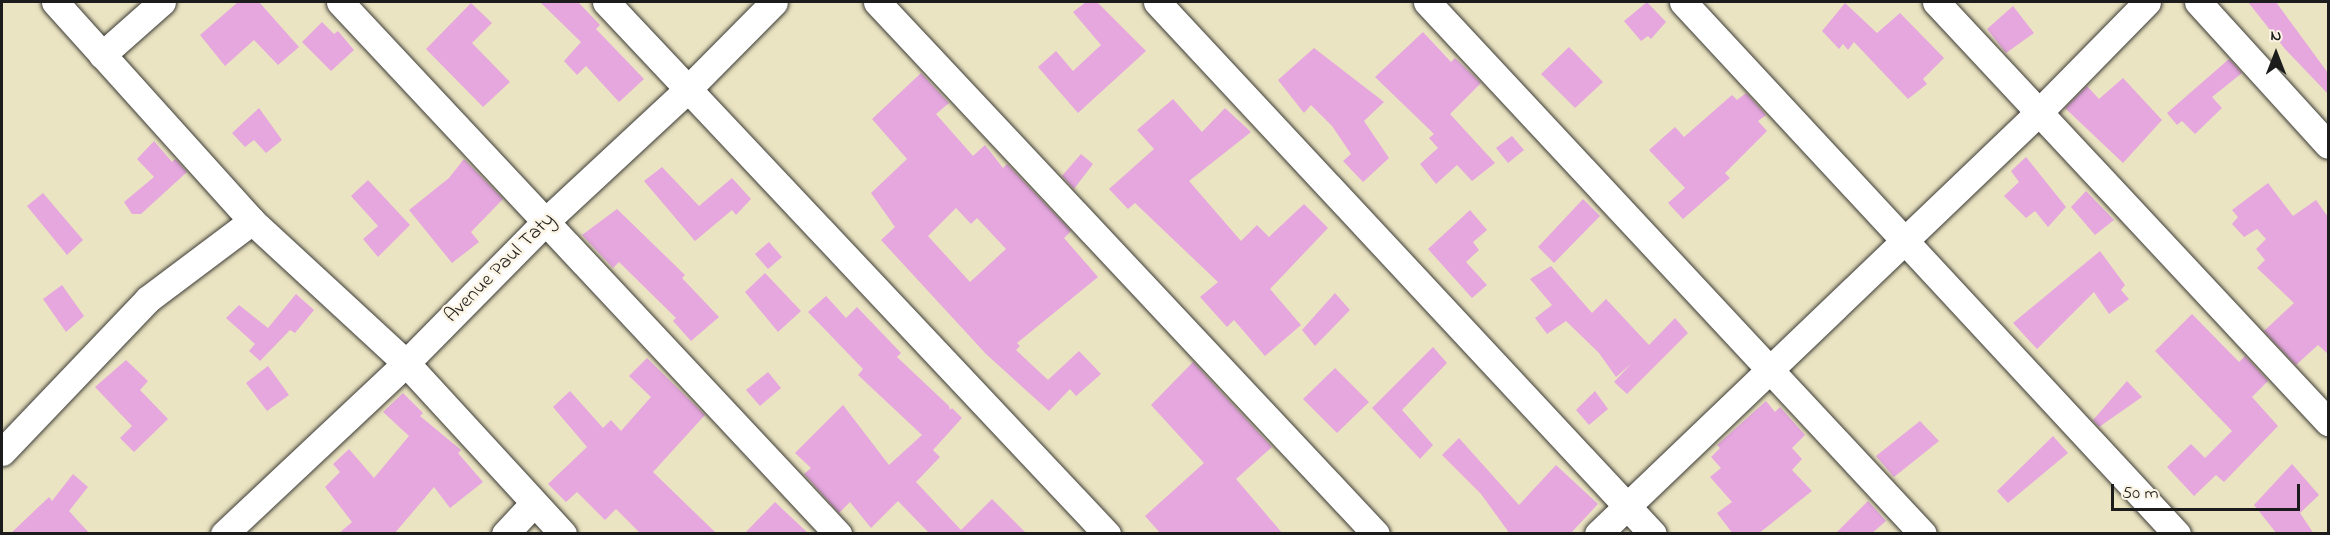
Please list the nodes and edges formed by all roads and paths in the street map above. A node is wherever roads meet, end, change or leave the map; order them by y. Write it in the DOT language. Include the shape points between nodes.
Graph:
graph roads {
  1 [pos="55,2"];
  2 [pos="162,2"];
  3 [pos="340,2"];
  4 [pos="606,2"];
  5 [pos="774,2"];
  6 [pos="878,2"];
  7 [pos="1157,2"];
  8 [pos="1427,2"];
  9 [pos="1683,2"];
  10 [pos="1936,2"];
  11 [pos="2147,2"];
  12 [pos="2198,2"];
  13 [pos="102,55"];
  14 [pos="688,89"];
  15 [pos="2039,112"];
  16 [pos="2328,145"];
  17 [pos="252,221"];
  18 [pos="546,221"];
  19 [pos="1906,239"];
  20 [pos="406,363"];
  21 [pos="1768,371"];
  22 [pos="2328,422"];
  23 [pos="2,452"];
  24 [pos="534,503"];
  25 [pos="1627,506"];
  26 [pos="224,534"];
  27 [pos="505,534"];
  28 [pos="563,534"];
  29 [pos="838,534"];
  30 [pos="1107,534"];
  31 [pos="1376,534"];
  32 [pos="1598,534"];
  33 [pos="1653,534"];
  34 [pos="1923,534"];
  35 [pos="2176,534"];
  1 -- 13 [label="street"];
  2 -- 13 [label="street"];
  3 -- 18 [label="street"];
  4 -- 14 [label="street"];
  5 -- 14 [label="street, Avenue Paul Taty"];
  6 -- 31 [label="street"];
  7 -- 25 [label="street"];
  8 -- 21 [label="street"];
  9 -- 19 [label="street"];
  10 -- 15 [label="street"];
  11 -- 15 [label="street"];
  12 -- 16 [label="street"];
  13 -- 17 [label="street"];
  14 -- 18 [label="street, Avenue Paul Taty"];
  14 -- 30 [label="street"];
  15 -- 19 [label="street"];
  15 -- 22 [label="street"];
  17 -- 20 [label="street"];
  17 -- 23 [label="street" via="148,299"];
  18 -- 20 [label="street, Avenue Paul Taty"];
  18 -- 29 [label="street"];
  19 -- 21 [label="street"];
  19 -- 35 [label="street"];
  20 -- 24 [label="street"];
  20 -- 26 [label="street, Avenue Paul Taty"];
  21 -- 25 [label="street"];
  21 -- 34 [label="street"];
  24 -- 27 [label="street"];
  24 -- 28 [label="street"];
  25 -- 32 [label="street"];
  25 -- 33 [label="street"];
}
